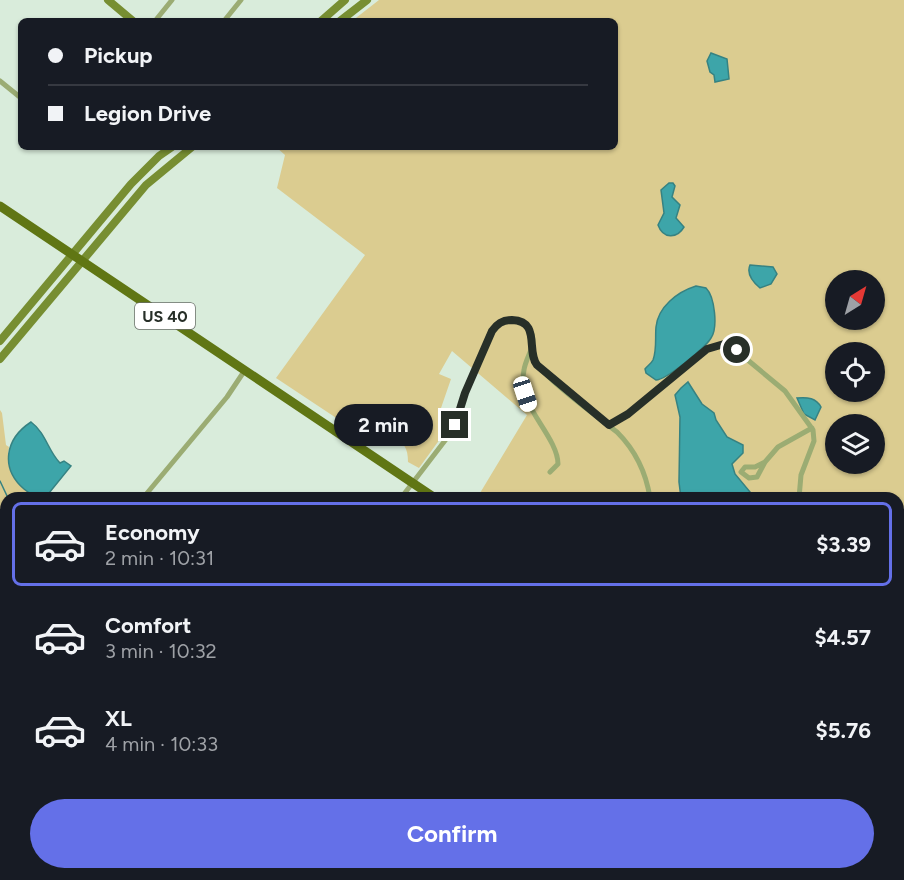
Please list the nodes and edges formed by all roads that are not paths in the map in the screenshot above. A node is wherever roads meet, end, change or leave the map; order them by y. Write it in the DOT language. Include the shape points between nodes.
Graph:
graph roads {
  1 [pos="108,0"];
  2 [pos="171,0"];
  3 [pos="241,0"];
  4 [pos="345,0"];
  5 [pos="367,0"];
  6 [pos="129,18"];
  7 [pos="158,18"];
  8 [pos="226,18"];
  9 [pos="324,18"];
  10 [pos="344,18"];
  11 [pos="0,81"];
  12 [pos="18,96"];
  13 [pos="168,150"];
  14 [pos="188,150"];
  15 [pos="0,206"];
  16 [pos="72,254"];
  17 [pos="81,260"];
  18 [pos="0,341"];
  19 [pos="531,352"];
  20 [pos="0,359"];
  21 [pos="245,370"];
  22 [pos="609,425"];
  23 [pos="812,428"];
  24 [pos="765,462"];
  25 [pos="550,472"];
  26 [pos="413,484"];
  27 [pos="148,492"];
  28 [pos="406,492"];
  29 [pos="426,492"];
  30 [pos="649,492"];
  31 [pos="800,492"];
  1 -- 6 [label="main road"];
  2 -- 7 [label="street"];
  3 -- 8 [label="street"];
  4 -- 9 [label="main road"];
  5 -- 10 [label="main road"];
  11 -- 12 [label="street"];
  13 -- 16 [label="main road" via="131,184"];
  14 -- 17 [label="main road" via="146,185"];
  15 -- 16 [label="main road, US 40"];
  16 -- 17 [label="main road, US 40"];
  16 -- 18 [label="main road"];
  17 -- 20 [label="main road"];
  17 -- 21 [label="main road, US 40"];
  19 -- 22 [label="street" via="545,372"];
  19 -- 25 [label="street" via="523,385 529,407 556,451 558,464"];
  19 -- 26 [label="street" via="533,338 522,323 514,320 496,324 450,434"];
  21 -- 26 [label="main road, US 40"];
  21 -- 27 [label="street"];
  22 -- 23 [label="street" via="707,349 724,344 737,350 784,391"];
  22 -- 30 [label="street" via="636,454"];
  23 -- 24 [label="street" via="786,442"];
  23 -- 31 [label="street" via="814,441 801,475"];
  26 -- 28 [label="street"];
  26 -- 29 [label="main road, US 40"];
}
